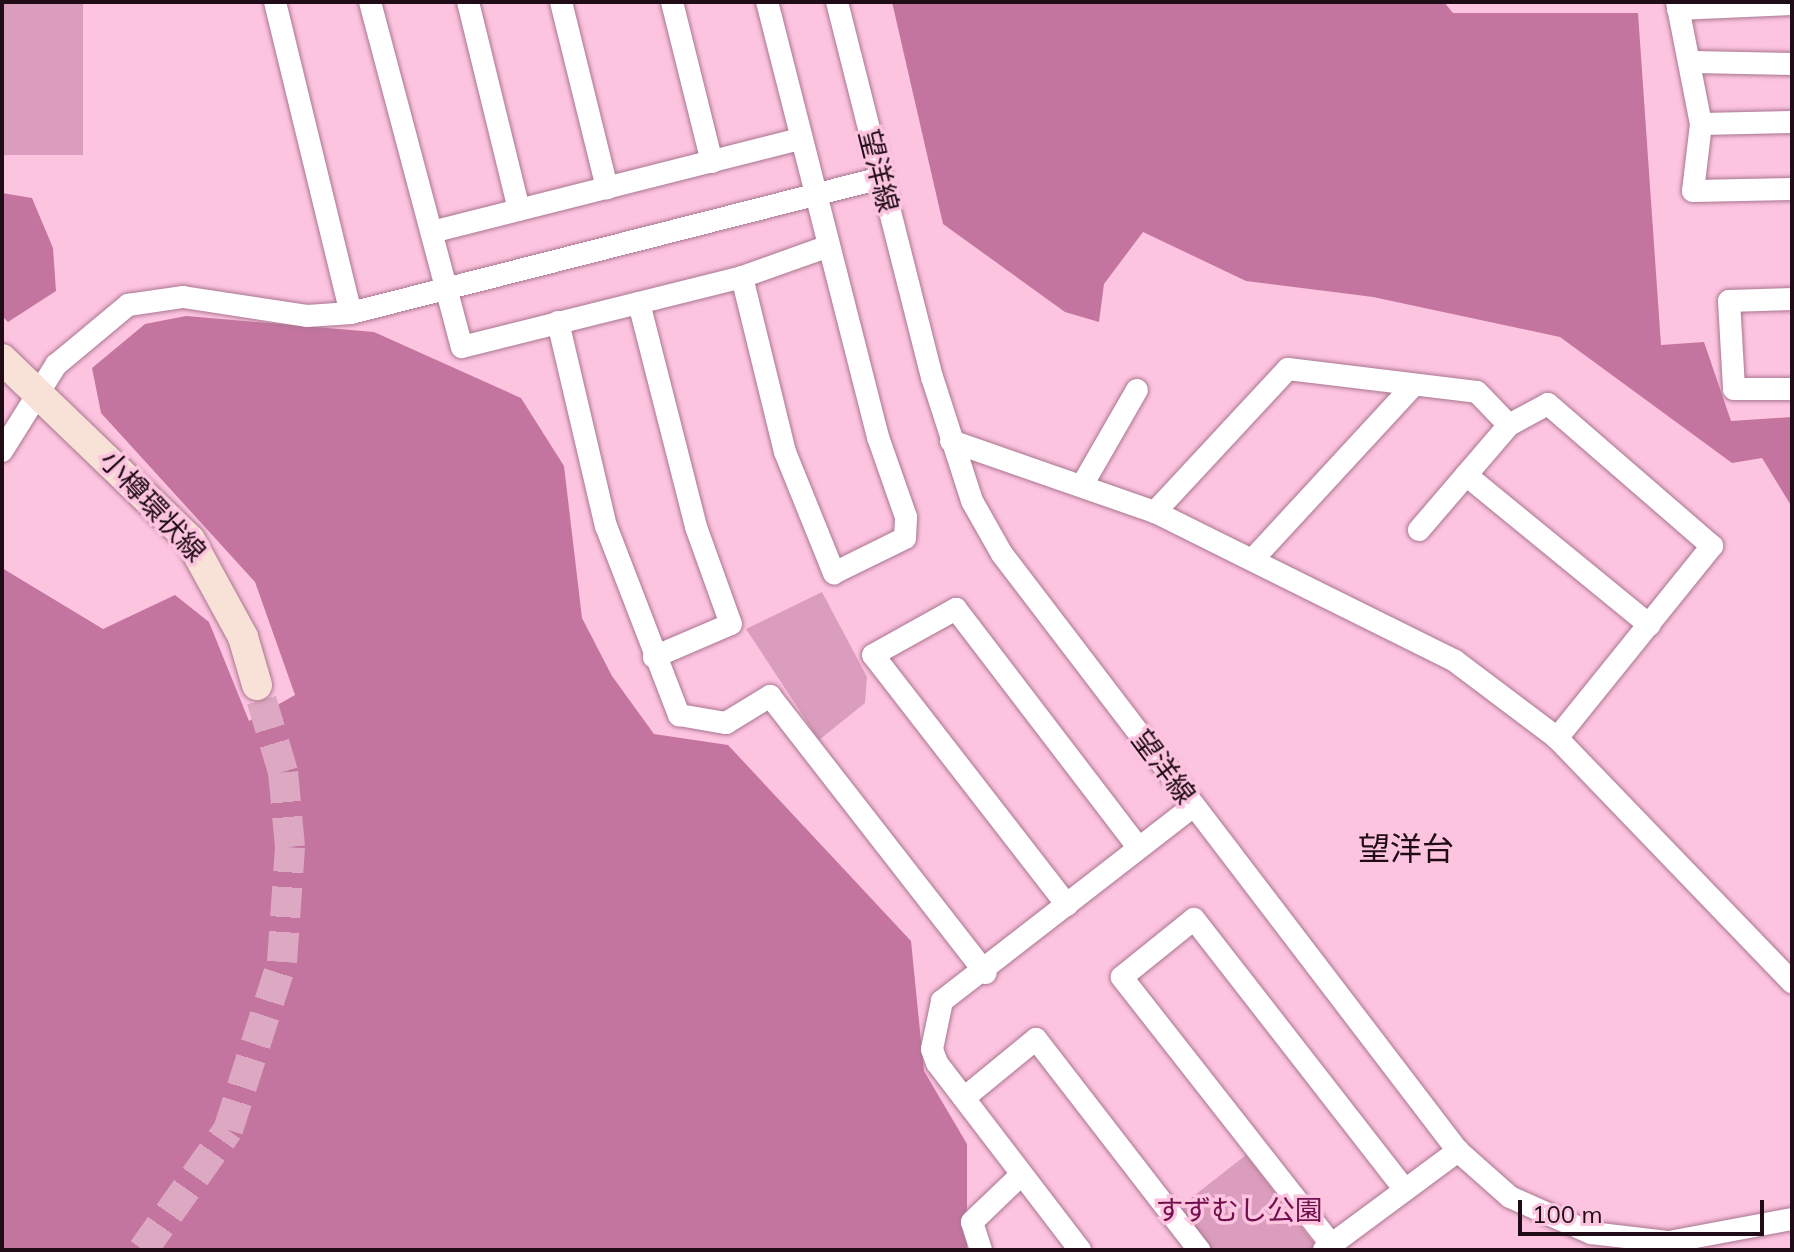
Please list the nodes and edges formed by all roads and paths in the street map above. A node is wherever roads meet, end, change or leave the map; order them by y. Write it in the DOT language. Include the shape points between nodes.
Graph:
graph roads {
  1 [pos="275,2"];
  2 [pos="370,2"];
  3 [pos="468,2"];
  4 [pos="561,2"];
  5 [pos="672,2"];
  6 [pos="767,2"];
  7 [pos="837,2"];
  8 [pos="1778,4"];
  9 [pos="1678,6"];
  10 [pos="1693,62"];
  11 [pos="1792,64"];
  12 [pos="1792,122"];
  13 [pos="1701,124"];
  14 [pos="800,139"];
  15 [pos="712,162"];
  16 [pos="881,178"];
  17 [pos="607,188"];
  18 [pos="1792,189"];
  19 [pos="815,193"];
  20 [pos="519,210"];
  21 [pos="432,232"];
  22 [pos="829,246"];
  23 [pos="742,277"];
  24 [pos="445,289"];
  25 [pos="1792,299"];
  26 [pos="639,303"];
  27 [pos="351,313"];
  28 [pos="558,322"];
  29 [pos="2,359"];
  30 [pos="1412,387"];
  31 [pos="1792,389"];
  32 [pos="1137,390"];
  33 [pos="40,394"];
  34 [pos="1509,425"];
  35 [pos="951,441"];
  36 [pos="2,451"];
  37 [pos="1466,475"];
  38 [pos="1084,482"];
  39 [pos="1155,512"];
  40 [pos="1419,530"];
  41 [pos="1255,557"];
  42 [pos="1649,625"];
  43 [pos="654,657"];
  44 [pos="257,685"];
  45 [pos="1557,738"];
  46 [pos="1193,806"];
  47 [pos="1138,847"];
  48 [pos="1067,905"];
  49 [pos="986,973"];
  50 [pos="1792,982"];
  51 [pos="964,1098"];
  52 [pos="1458,1151"];
  53 [pos="1021,1175"];
  54 [pos="1405,1190"];
  55 [pos="1792,1219"];
  56 [pos="1668,1246"];
  57 [pos="1328,1247"];
  58 [pos="981,1250"];
  59 [pos="1080,1250"];
  60 [pos="1199,1250"];
  1 -- 27 [label="street"];
  2 -- 21 [label="street"];
  3 -- 20 [label="street"];
  4 -- 17 [label="street"];
  5 -- 15 [label="street"];
  6 -- 14 [label="street"];
  7 -- 16 [label="street, 望洋線"];
  8 -- 9 [label="street"];
  9 -- 10 [label="street"];
  10 -- 11 [label="street"];
  10 -- 13 [label="street"];
  12 -- 13 [label="street"];
  13 -- 18 [label="street" via="1693,191"];
  14 -- 15 [label="street"];
  14 -- 19 [label="street"];
  15 -- 17 [label="street"];
  16 -- 19 [label="street"];
  16 -- 35 [label="street, 望洋線"];
  17 -- 20 [label="street"];
  19 -- 22 [label="street"];
  19 -- 24 [label="street"];
  20 -- 21 [label="street"];
  21 -- 24 [label="street"];
  22 -- 23 [label="street"];
  22 -- 23 [label="street" via="906,517 905,538 834,573 785,452"];
  23 -- 26 [label="street"];
  24 -- 27 [label="street"];
  24 -- 28 [label="street" via="462,347"];
  25 -- 31 [label="street" via="1729,301 1734,389"];
  26 -- 28 [label="street"];
  26 -- 43 [label="street" via="696,527 731,624"];
  27 -- 33 [label="street" via="307,316 183,297 128,305 82,337"];
  28 -- 43 [label="street" via="606,526"];
  29 -- 33 [label="main road, 小樽環状線"];
  30 -- 34 [label="street" via="1477,392"];
  30 -- 39 [label="street" via="1288,369"];
  30 -- 41 [label="street"];
  32 -- 38 [label="street"];
  33 -- 36 [label="street"];
  33 -- 44 [label="main road, 小樽環状線" via="190,540 243,637"];
  34 -- 37 [label="street"];
  34 -- 42 [label="street" via="1548,404 1712,546"];
  35 -- 38 [label="street"];
  35 -- 46 [label="street, 望洋線" via="972,501 1002,554"];
  37 -- 40 [label="street"];
  37 -- 42 [label="street"];
  38 -- 39 [label="street"];
  39 -- 41 [label="street"];
  41 -- 45 [label="street" via="1455,661"];
  42 -- 45 [label="street"];
  43 -- 49 [label="street" via="679,715 726,723 770,696"];
  45 -- 50 [label="street"];
  46 -- 47 [label="street"];
  46 -- 52 [label="street, 望洋線"];
  47 -- 48 [label="street"];
  47 -- 48 [label="street" via="956,609 873,655"];
  48 -- 49 [label="street"];
  49 -- 51 [label="street" via="942,1001 932,1049"];
  51 -- 53 [label="street"];
  51 -- 60 [label="street" via="1036,1039"];
  52 -- 54 [label="street"];
  52 -- 56 [label="street, 望洋線" via="1480,1175 1548,1218 1591,1233"];
  53 -- 58 [label="street" via="972,1222"];
  53 -- 59 [label="street"];
  54 -- 57 [label="street"];
  54 -- 57 [label="street" via="1194,919 1122,977"];
  55 -- 56 [label="street, 望洋線"];
}
